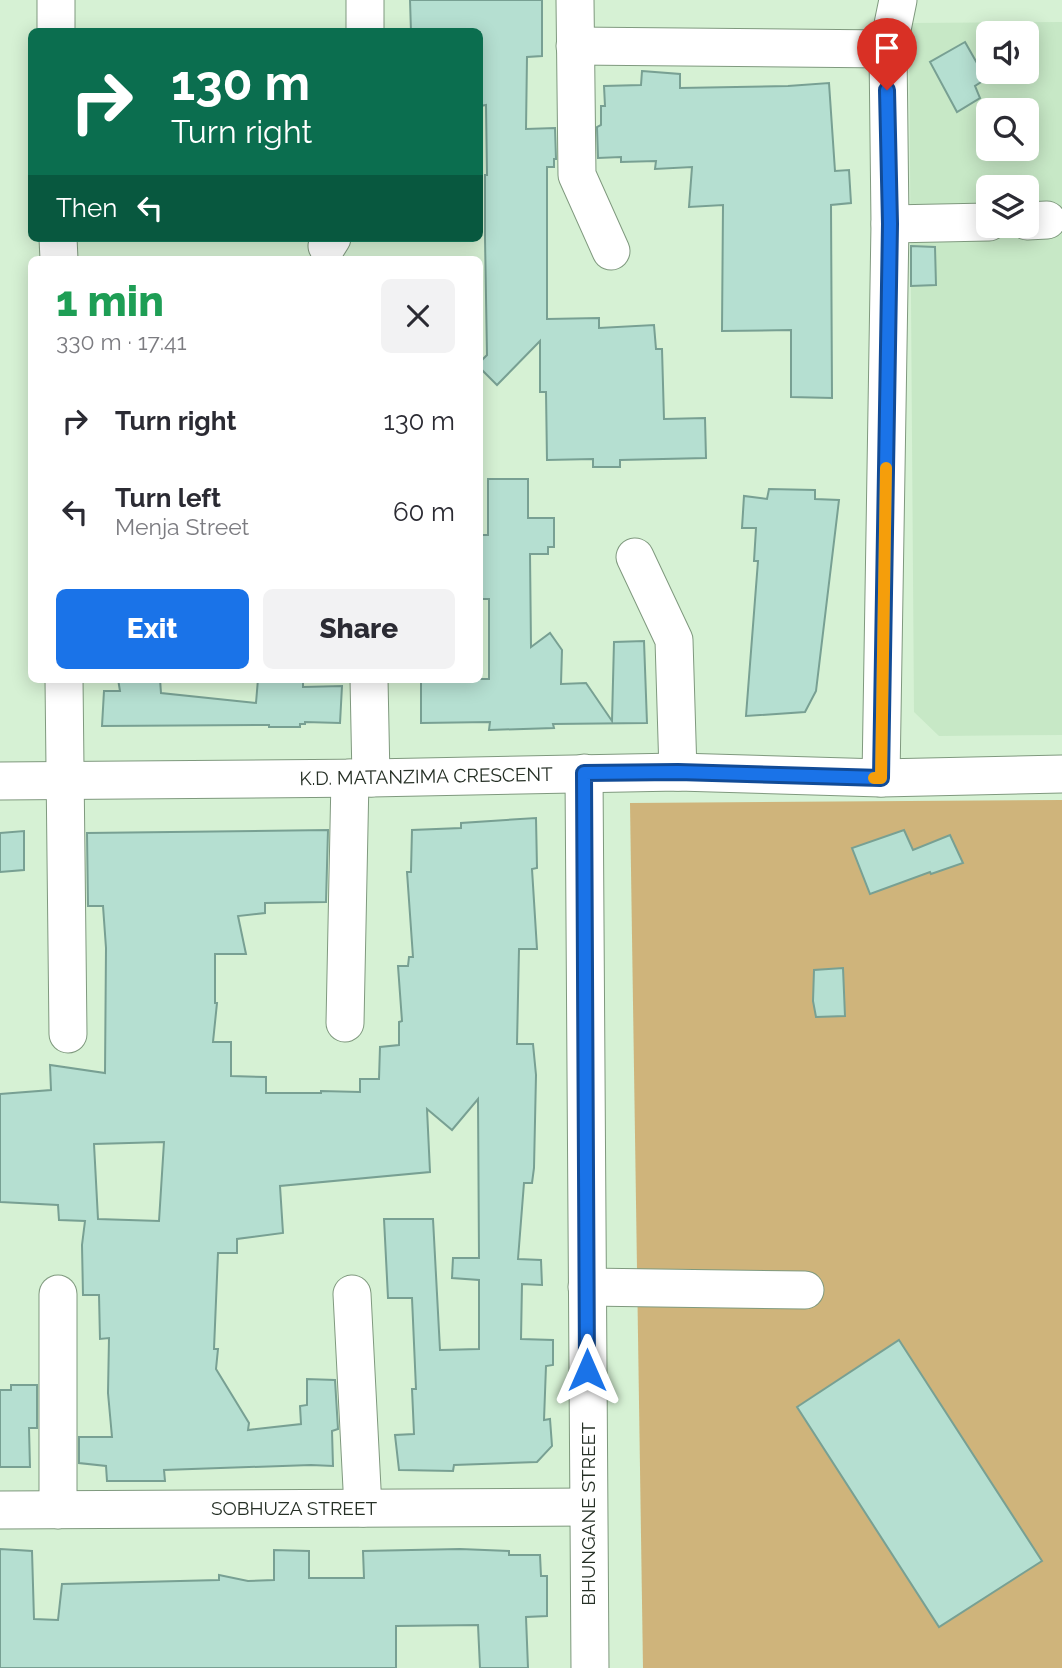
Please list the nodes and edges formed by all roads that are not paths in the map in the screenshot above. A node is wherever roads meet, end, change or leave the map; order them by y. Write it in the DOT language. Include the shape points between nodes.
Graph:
graph roads {
  1 [pos="56,0"];
  2 [pos="365,0"];
  3 [pos="575,0"];
  4 [pos="900,1"];
  5 [pos="56,28"];
  6 [pos="365,28"];
  7 [pos="575,46"];
  8 [pos="888,49"];
  9 [pos="976,222"];
  10 [pos="890,224"];
  11 [pos="611,251"];
  12 [pos="635,557"];
  13 [pos="64,683"];
  14 [pos="369,683"];
  15 [pos="678,772"];
  16 [pos="584,773"];
  17 [pos="1062,774"];
  18 [pos="360,778"];
  19 [pos="881,778"];
  20 [pos="0,780"];
  21 [pos="65,780"];
  22 [pos="345,1023"];
  23 [pos="68,1034"];
  24 [pos="587,1287"];
  25 [pos="805,1290"];
  26 [pos="58,1294"];
  27 [pos="352,1294"];
  28 [pos="588,1507"];
  29 [pos="363,1508"];
  30 [pos="0,1510"];
  31 [pos="58,1510"];
  32 [pos="590,1668"];
  1 -- 5 [label="street"];
  2 -- 6 [label="street"];
  3 -- 7 [label="street"];
  4 -- 8 [label="street"];
  7 -- 8 [label="street"];
  7 -- 11 [label="street" via="577,175"];
  8 -- 10 [label="street"];
  9 -- 10 [label="street"];
  10 -- 19 [label="street"];
  12 -- 15 [label="street" via="674,640"];
  13 -- 21 [label="street"];
  14 -- 18 [label="street"];
  15 -- 16 [label="street, K.D. MATANZIMA CRESCENT"];
  15 -- 19 [label="street, K.D. MATANZIMA CRESCENT"];
  16 -- 18 [label="street, K.D. MATANZIMA CRESCENT"];
  16 -- 24 [label="street, BHUNGANE STREET"];
  17 -- 19 [label="street, K.D. MATANZIMA CRESCENT"];
  18 -- 21 [label="street, K.D. MATANZIMA CRESCENT"];
  18 -- 22 [label="street"];
  20 -- 21 [label="street, K.D. MATANZIMA CRESCENT"];
  21 -- 23 [label="street"];
  24 -- 25 [label="street"];
  24 -- 28 [label="street, BHUNGANE STREET"];
  26 -- 31 [label="street"];
  27 -- 29 [label="street"];
  28 -- 29 [label="street, SOBHUZA STREET"];
  28 -- 32 [label="street, BHUNGANE STREET"];
  29 -- 31 [label="street, SOBHUZA STREET"];
  30 -- 31 [label="street, SOBHUZA STREET"];
}
